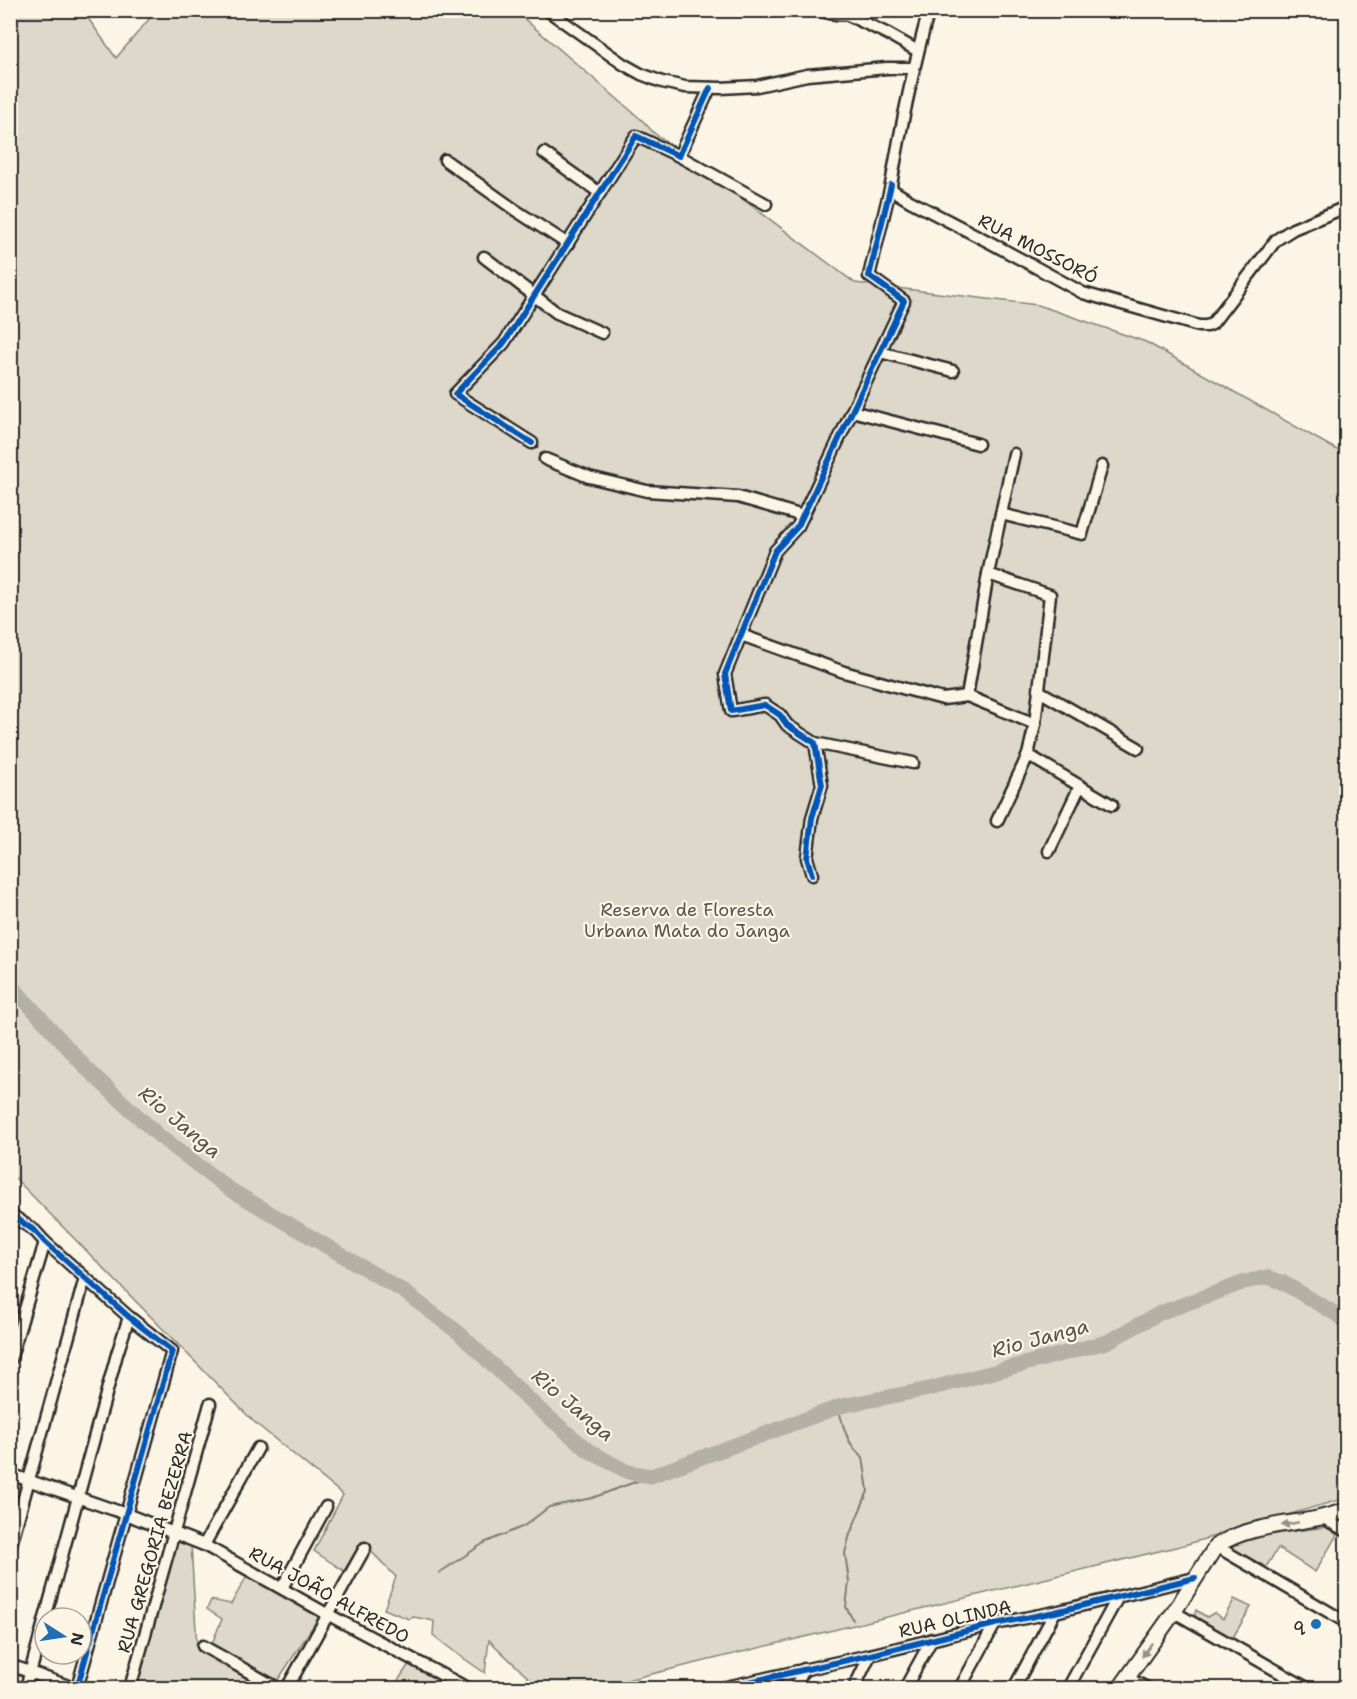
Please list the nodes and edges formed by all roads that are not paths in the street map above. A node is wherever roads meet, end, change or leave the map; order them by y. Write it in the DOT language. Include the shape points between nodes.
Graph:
graph roads {
  1 [pos="547,10"];
  2 [pos="817,10"];
  3 [pos="861,10"];
  4 [pos="929,10"];
  5 [pos="848,15"];
  6 [pos="918,51"];
  7 [pos="914,68"];
  8 [pos="710,88"];
  9 [pos="544,153"];
  10 [pos="679,156"];
  11 [pos="445,160"];
  12 [pos="891,185"];
  13 [pos="600,193"];
  14 [pos="766,204"];
  15 [pos="1347,207"];
  16 [pos="568,244"];
  17 [pos="484,257"];
  18 [pos="534,296"];
  19 [pos="602,333"];
  20 [pos="880,352"];
  21 [pos="953,371"];
  22 [pos="852,411"];
  23 [pos="532,443"];
  24 [pos="978,444"];
  25 [pos="1014,454"];
  26 [pos="545,459"];
  27 [pos="1102,466"];
  28 [pos="1001,514"];
  29 [pos="803,516"];
  30 [pos="988,574"];
  31 [pos="741,635"];
  32 [pos="1039,691"];
  33 [pos="967,696"];
  34 [pos="1035,724"];
  35 [pos="815,743"];
  36 [pos="1138,748"];
  37 [pos="1028,755"];
  38 [pos="913,763"];
  39 [pos="1080,786"];
  40 [pos="1112,805"];
  41 [pos="997,821"];
  42 [pos="1050,851"];
  43 [pos="812,875"];
  44 [pos="10,1214"];
  45 [pos="45,1242"];
  46 [pos="85,1278"];
  47 [pos="129,1317"];
  48 [pos="10,1360"];
  49 [pos="210,1404"];
  50 [pos="258,1448"];
  51 [pos="10,1474"];
  52 [pos="28,1480"];
  53 [pos="77,1497"];
  54 [pos="326,1508"];
  55 [pos="1347,1510"];
  56 [pos="126,1514"];
  57 [pos="1323,1518"];
  58 [pos="1347,1531"];
  59 [pos="174,1532"];
  60 [pos="204,1545"];
  61 [pos="1216,1546"];
  62 [pos="10,1548"];
  63 [pos="365,1548"];
  64 [pos="1195,1578"];
  65 [pos="282,1588"];
  66 [pos="1118,1596"];
  67 [pos="1173,1611"];
  68 [pos="1055,1612"];
  69 [pos="327,1614"];
  70 [pos="1347,1622"];
  71 [pos="995,1624"];
  72 [pos="932,1639"];
  73 [pos="202,1646"];
  74 [pos="870,1655"];
  75 [pos="10,1665"];
  76 [pos="804,1669"];
  77 [pos="30,1672"];
  78 [pos="1124,1683"];
  79 [pos="1347,1683"];
  80 [pos="736,1687"];
  81 [pos="26,1689"];
  82 [pos="76,1689"];
  83 [pos="130,1689"];
  84 [pos="277,1689"];
  85 [pos="287,1689"];
  86 [pos="467,1689"];
  87 [pos="722,1689"];
  88 [pos="795,1689"];
  89 [pos="854,1689"];
  90 [pos="905,1689"];
  91 [pos="960,1689"];
  92 [pos="1014,1689"];
  93 [pos="1068,1689"];
  94 [pos="1146,1689"];
  95 [pos="1307,1689"];
  96 [pos="1343,1689"];
  1 -- 8 [label="street" via="641,74 685,87"];
  2 -- 5 [label="street"];
  3 -- 5 [label="street"];
  4 -- 6 [label="street"];
  5 -- 6 [label="street"];
  6 -- 7 [label="street"];
  7 -- 8 [label="street" via="807,75 758,86"];
  7 -- 12 [label="street"];
  8 -- 10 [label="street"];
  9 -- 13 [label="street"];
  10 -- 13 [label="street" via="636,136"];
  10 -- 14 [label="street"];
  11 -- 16 [label="street"];
  12 -- 15 [label="street, RUA MOSSORÓ" via="899,195 1083,293 1204,327 1212,324 1276,240"];
  12 -- 20 [label="street" via="869,276 904,301"];
  13 -- 16 [label="street"];
  16 -- 18 [label="street"];
  17 -- 18 [label="street"];
  18 -- 19 [label="street" via="557,313"];
  18 -- 23 [label="street" via="504,343 455,394"];
  20 -- 21 [label="street"];
  20 -- 22 [label="street"];
  22 -- 24 [label="street"];
  22 -- 29 [label="street"];
  25 -- 28 [label="street"];
  26 -- 29 [label="street" via="589,477 646,490 738,497"];
  27 -- 28 [label="street" via="1082,534"];
  28 -- 30 [label="street"];
  29 -- 31 [label="street" via="775,551"];
  30 -- 32 [label="street" via="1050,596"];
  30 -- 33 [label="street"];
  31 -- 33 [label="street" via="902,688 943,699"];
  31 -- 35 [label="street" via="725,674 731,711 765,705"];
  32 -- 34 [label="street"];
  32 -- 36 [label="street"];
  33 -- 34 [label="street"];
  34 -- 37 [label="street"];
  35 -- 38 [label="street"];
  35 -- 43 [label="street" via="822,785 812,818 807,858"];
  37 -- 39 [label="street"];
  37 -- 41 [label="street"];
  39 -- 40 [label="street"];
  39 -- 42 [label="street"];
  44 -- 45 [label="street" via="35,1230"];
  45 -- 46 [label="street"];
  45 -- 48 [label="street"];
  46 -- 47 [label="street"];
  46 -- 52 [label="street"];
  47 -- 53 [label="street"];
  47 -- 56 [label="street" via="171,1351"];
  49 -- 59 [label="street, RUA GREGORIA BEZERRA"];
  50 -- 60 [label="street"];
  51 -- 52 [label="street, RUA JOÃO ALFREDO"];
  52 -- 53 [label="street, RUA JOÃO ALFREDO"];
  52 -- 62 [label="street"];
  53 -- 56 [label="street, RUA JOÃO ALFREDO"];
  53 -- 77 [label="street"];
  54 -- 65 [label="street"];
  55 -- 57 [label="main road"];
  56 -- 59 [label="street, RUA JOÃO ALFREDO"];
  56 -- 82 [label="street"];
  57 -- 58 [label="street"];
  57 -- 61 [label="main road, one-way" via="1248,1532"];
  59 -- 60 [label="street, RUA JOÃO ALFREDO"];
  59 -- 83 [label="street, RUA GREGORIA BEZERRA"];
  60 -- 65 [label="street, RUA JOÃO ALFREDO"];
  61 -- 64 [label="main road"];
  61 -- 70 [label="street"];
  63 -- 69 [label="street"];
  64 -- 66 [label="street, RUA OLINDA"];
  64 -- 67 [label="main road"];
  65 -- 69 [label="street, RUA JOÃO ALFREDO"];
  66 -- 68 [label="street, RUA OLINDA"];
  66 -- 93 [label="street"];
  67 -- 78 [label="main road, one-way"];
  67 -- 95 [label="street"];
  68 -- 71 [label="street, RUA OLINDA"];
  68 -- 92 [label="street"];
  69 -- 85 [label="street"];
  69 -- 86 [label="street, RUA JOÃO ALFREDO"];
  71 -- 72 [label="street, RUA OLINDA"];
  71 -- 91 [label="street"];
  72 -- 74 [label="street, RUA OLINDA"];
  72 -- 90 [label="street"];
  73 -- 84 [label="street"];
  74 -- 76 [label="street, RUA OLINDA"];
  74 -- 89 [label="street"];
  75 -- 77 [label="street"];
  76 -- 80 [label="street, RUA OLINDA"];
  76 -- 88 [label="street"];
  77 -- 81 [label="street"];
  77 -- 82 [label="street"];
  78 -- 94 [label="street"];
  79 -- 96 [label="main road"];
  80 -- 87 [label="street, RUA OLINDA"];
}
